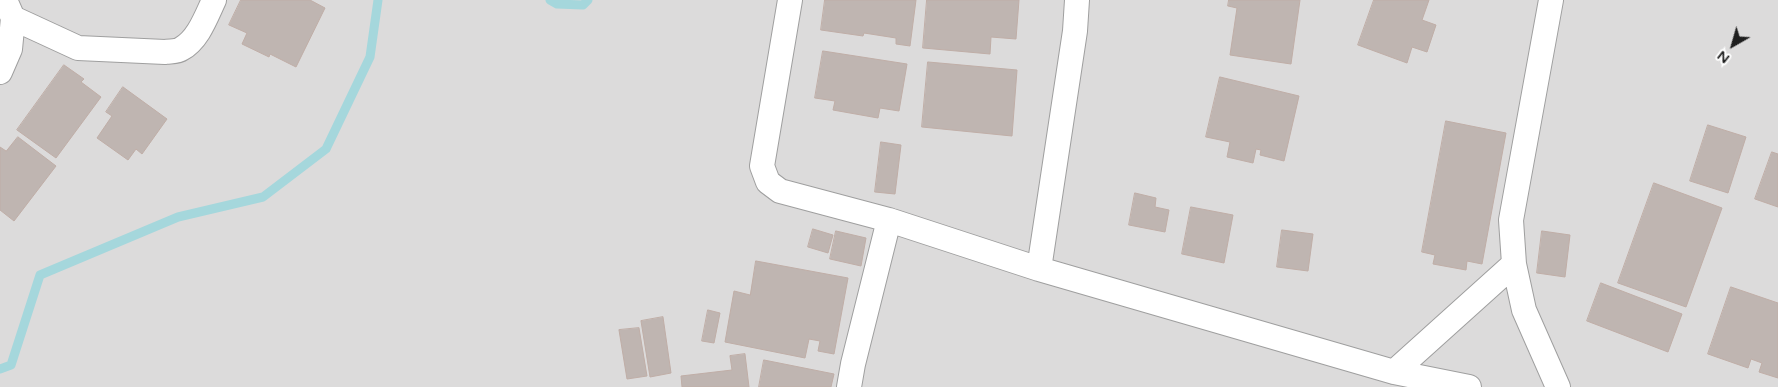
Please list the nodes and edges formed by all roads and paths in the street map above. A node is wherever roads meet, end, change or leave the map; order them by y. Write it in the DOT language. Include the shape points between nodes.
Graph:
graph roads {
  1 [pos="214,0"];
  2 [pos="790,0"];
  3 [pos="1077,0"];
  4 [pos="1551,0"];
  5 [pos="9,9"];
  6 [pos="0,72"];
  7 [pos="889,220"];
  8 [pos="1514,264"];
  9 [pos="1039,269"];
  10 [pos="1394,372"];
  11 [pos="850,387"];
  12 [pos="1469,387"];
  13 [pos="1558,387"];
  1 -- 5 [label="street" via="192,40 180,50 165,52 78,48"];
  2 -- 7 [label="street" via="762,166 768,182 780,191"];
  3 -- 9 [label="street"];
  4 -- 8 [label="street" via="1511,220"];
  5 -- 6 [label="street" via="10,49"];
  7 -- 9 [label="street"];
  7 -- 11 [label="street"];
  8 -- 10 [label="street"];
  8 -- 13 [label="street" via="1524,310"];
  9 -- 10 [label="street"];
  10 -- 12 [label="street"];
}
